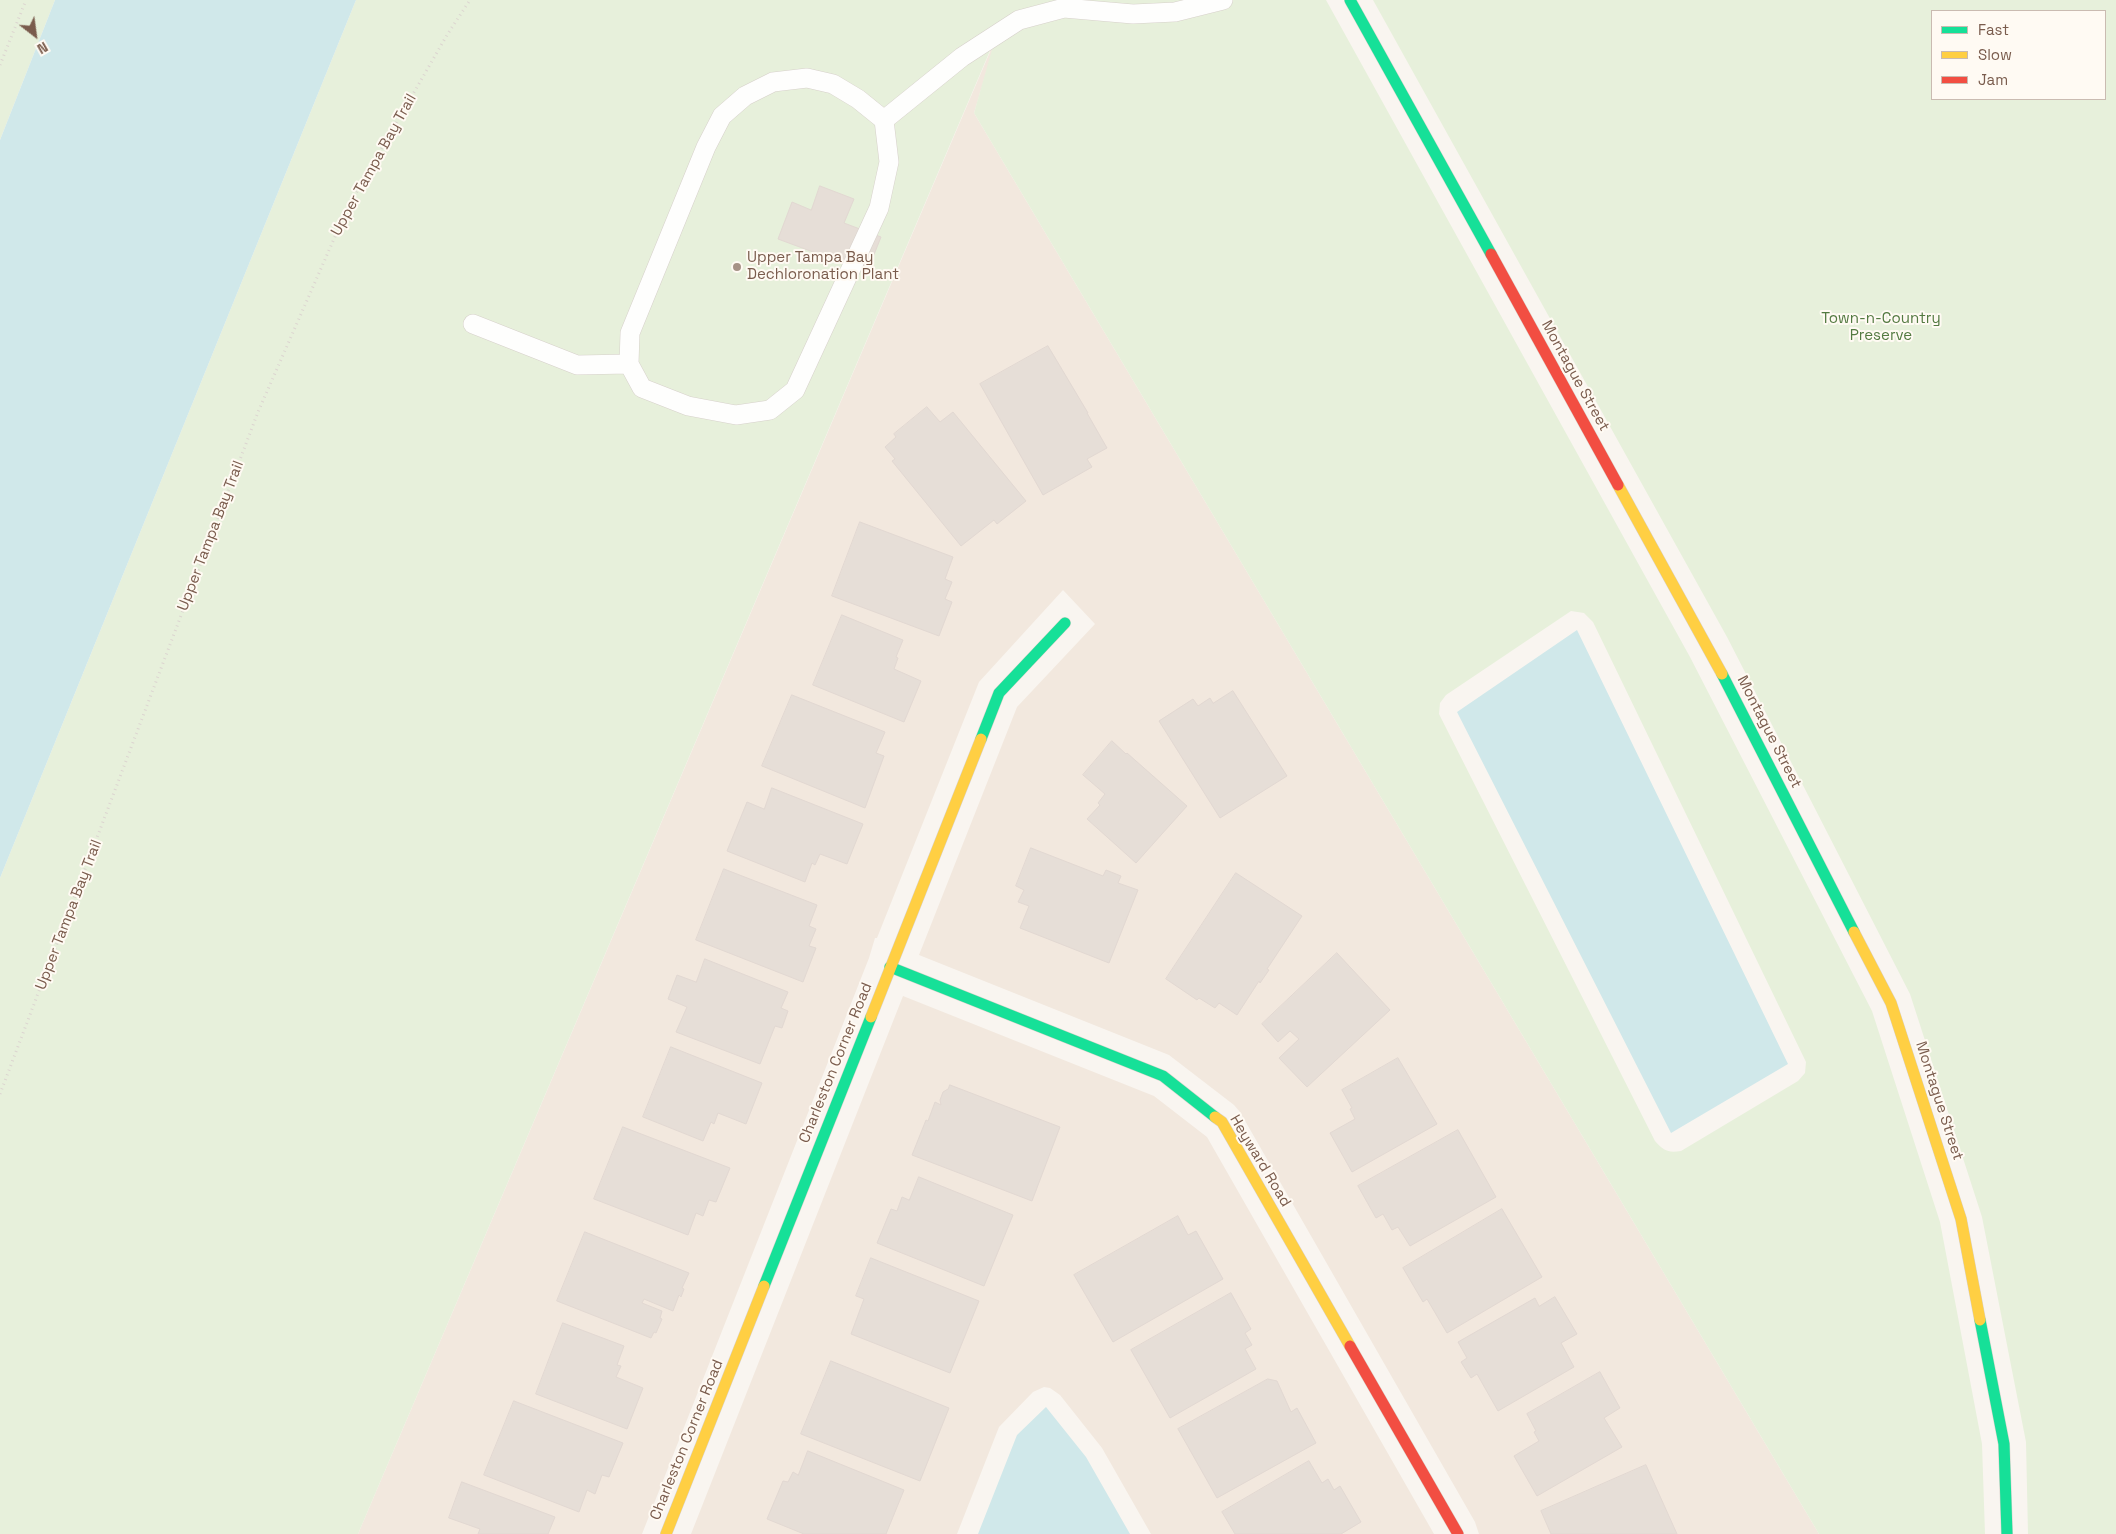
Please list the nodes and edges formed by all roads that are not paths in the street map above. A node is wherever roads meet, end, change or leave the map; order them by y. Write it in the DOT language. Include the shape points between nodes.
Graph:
graph roads {
  1 [pos="1223,0"];
  2 [pos="1350,0"];
  3 [pos="884,120"];
  4 [pos="473,324"];
  5 [pos="629,364"];
  6 [pos="1065,623"];
  7 [pos="890,967"];
  8 [pos="666,1534"];
  9 [pos="1458,1534"];
  10 [pos="2007,1534"];
  1 -- 3 [label="lane" via="1175,12 1133,14 1064,8 1019,20 962,57"];
  2 -- 10 [label="street, Montague Street" via="1708,647 1891,1003 1961,1219 2004,1444"];
  3 -- 5 [label="lane" via="833,84 807,78 773,82 745,96 722,116 706,147 630,333"];
  3 -- 5 [label="lane" via="889,162 878,208 795,390 770,410 736,415 688,406 642,388"];
  4 -- 5 [label="lane" via="577,365"];
  6 -- 7 [label="street, Charleston Corner Road" via="999,692"];
  7 -- 8 [label="street, Charleston Corner Road"];
  7 -- 9 [label="street, Heyward Road" via="1163,1076 1222,1122"];
}
